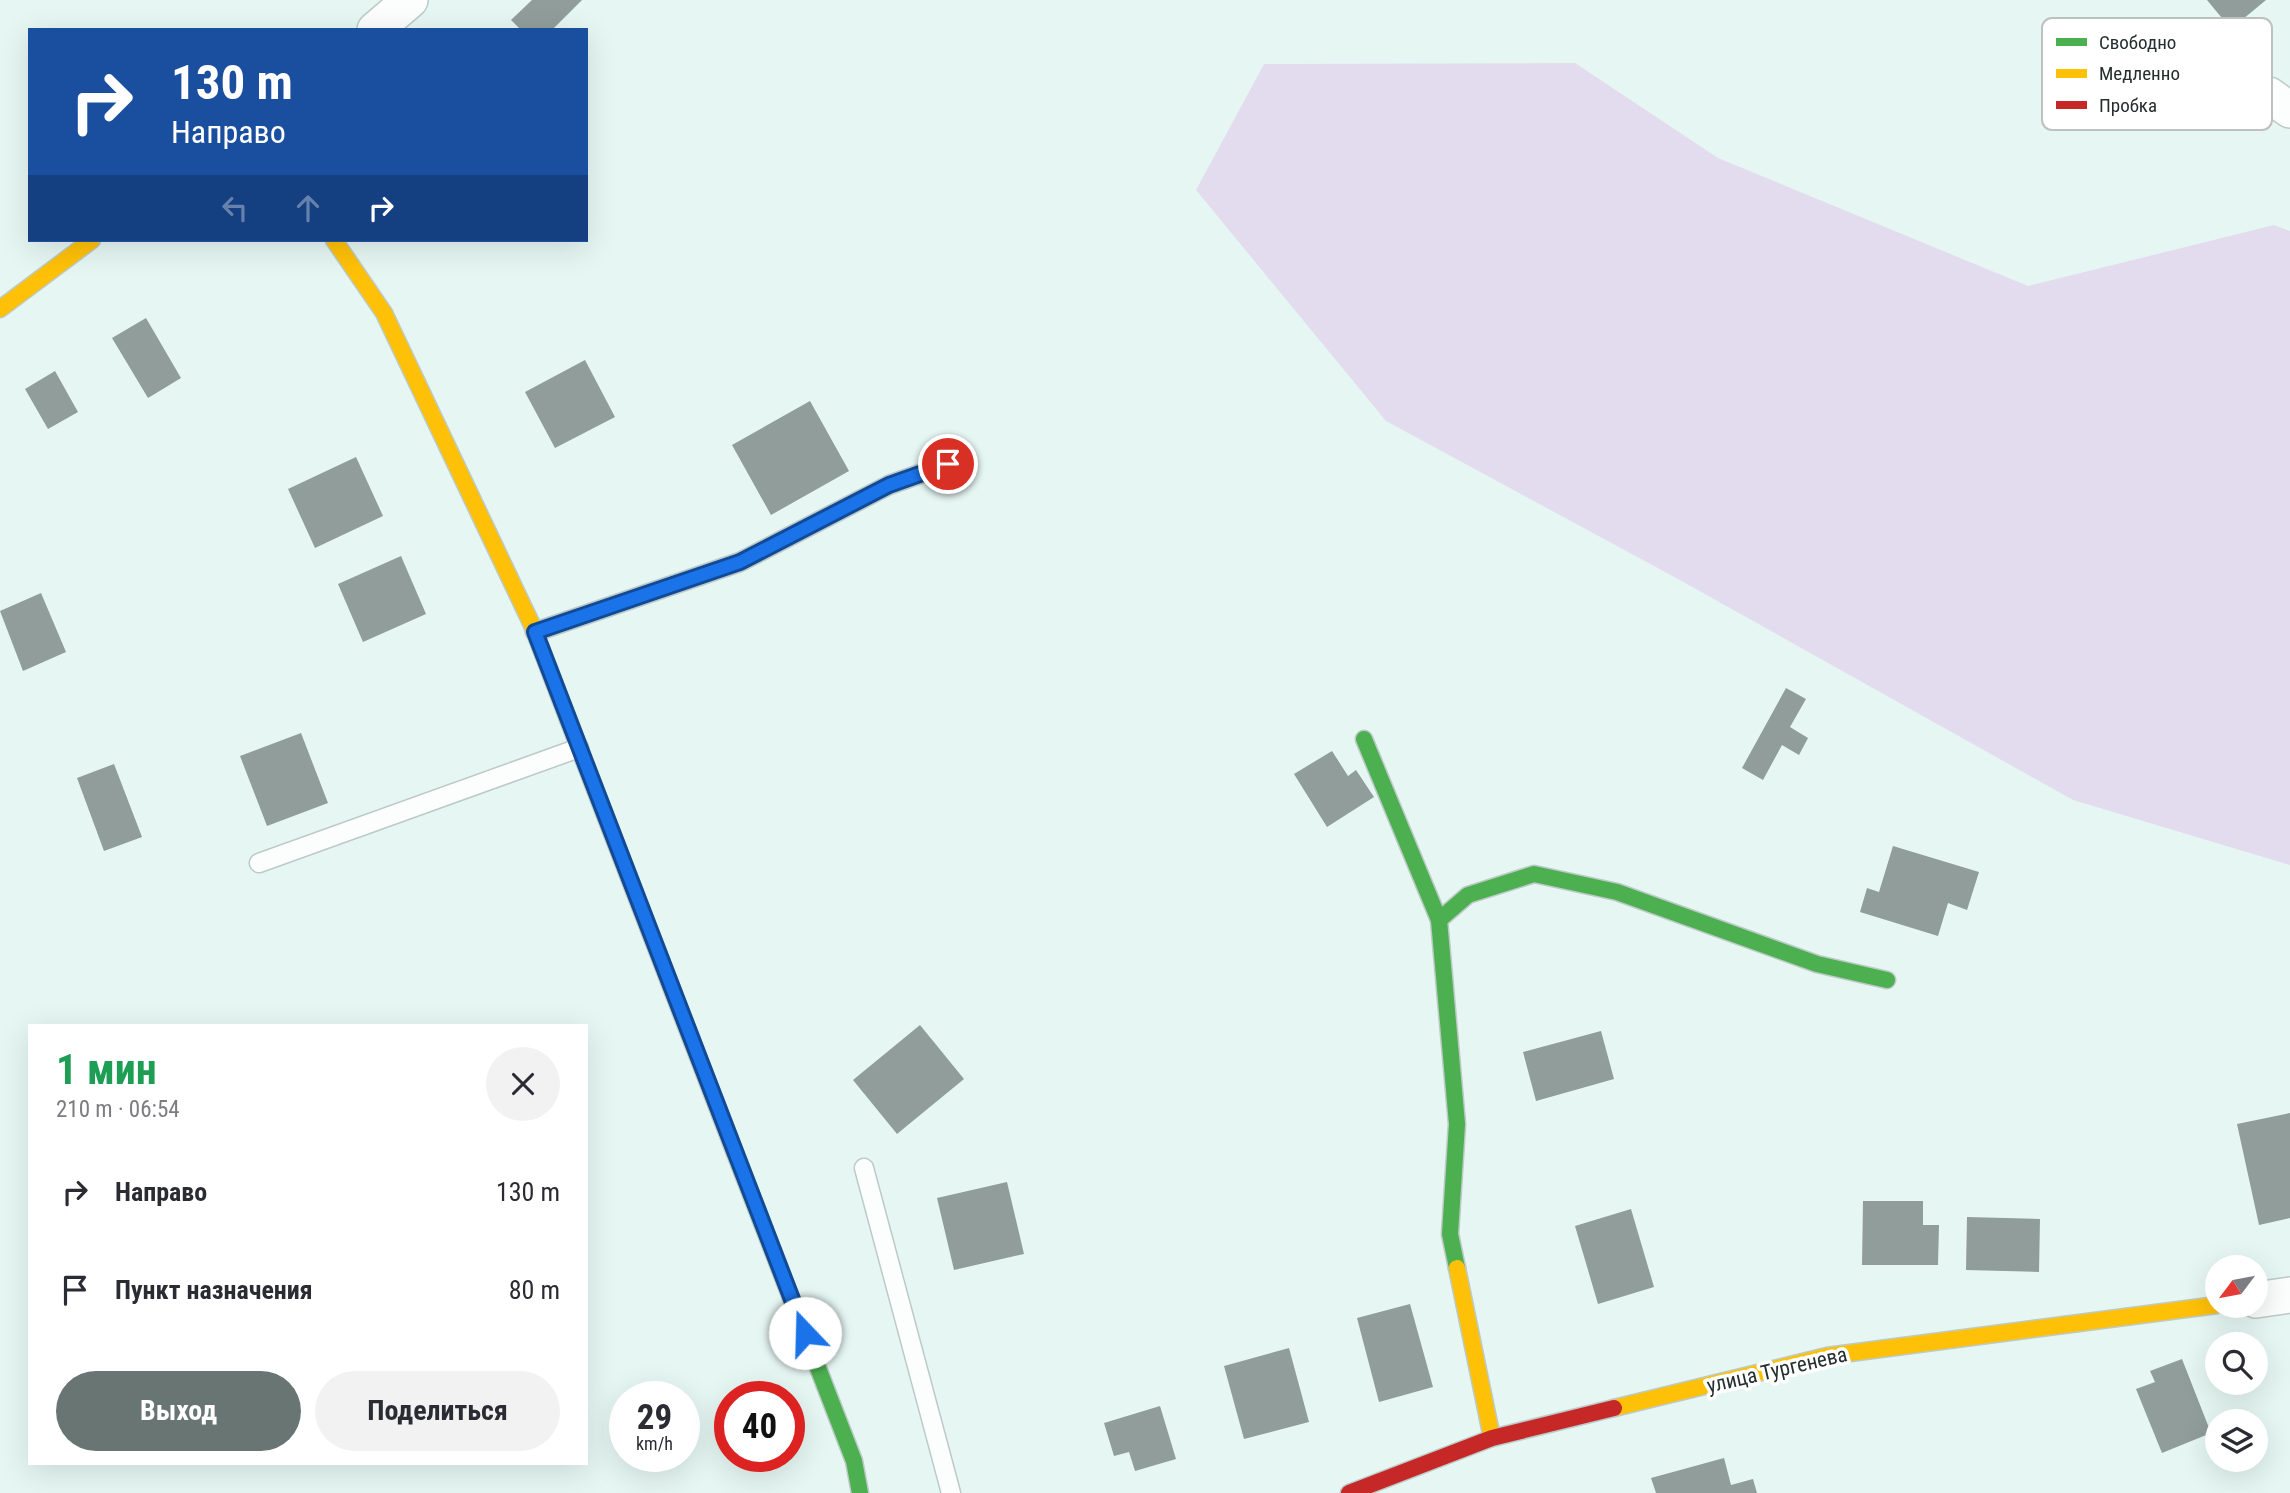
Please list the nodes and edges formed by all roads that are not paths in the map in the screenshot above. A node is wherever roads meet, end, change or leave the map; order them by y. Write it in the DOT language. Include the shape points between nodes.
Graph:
graph roads {
  1 [pos="89,242"];
  2 [pos="335,242"];
  3 [pos="0,309"];
  4 [pos="948,464"];
  5 [pos="535,632"];
  6 [pos="1364,739"];
  7 [pos="579,748"];
  8 [pos="259,863"];
  9 [pos="1438,920"];
  10 [pos="1887,980"];
  11 [pos="864,1168"];
  12 [pos="2290,1295"];
  13 [pos="2268,1298"];
  14 [pos="2205,1307"];
  15 [pos="1492,1438"];
  16 [pos="860,1493"];
  17 [pos="951,1493"];
  18 [pos="1349,1493"];
  1 -- 3 [label="street"];
  2 -- 5 [label="street" via="384,313"];
  4 -- 5 [label="lane" via="889,485 740,562"];
  5 -- 7 [label="street"];
  6 -- 9 [label="street"];
  7 -- 8 [label="lane"];
  7 -- 16 [label="street" via="854,1461"];
  9 -- 10 [label="street" via="1468,895 1534,874 1617,892 1817,964"];
  9 -- 15 [label="street" via="1457,1124 1450,1234"];
  11 -- 17 [label="lane"];
  12 -- 13 [label="street"];
  14 -- 15 [label="street, улица Тургенева" via="1827,1356"];
  15 -- 18 [label="street, улица Тургенева"];
}
